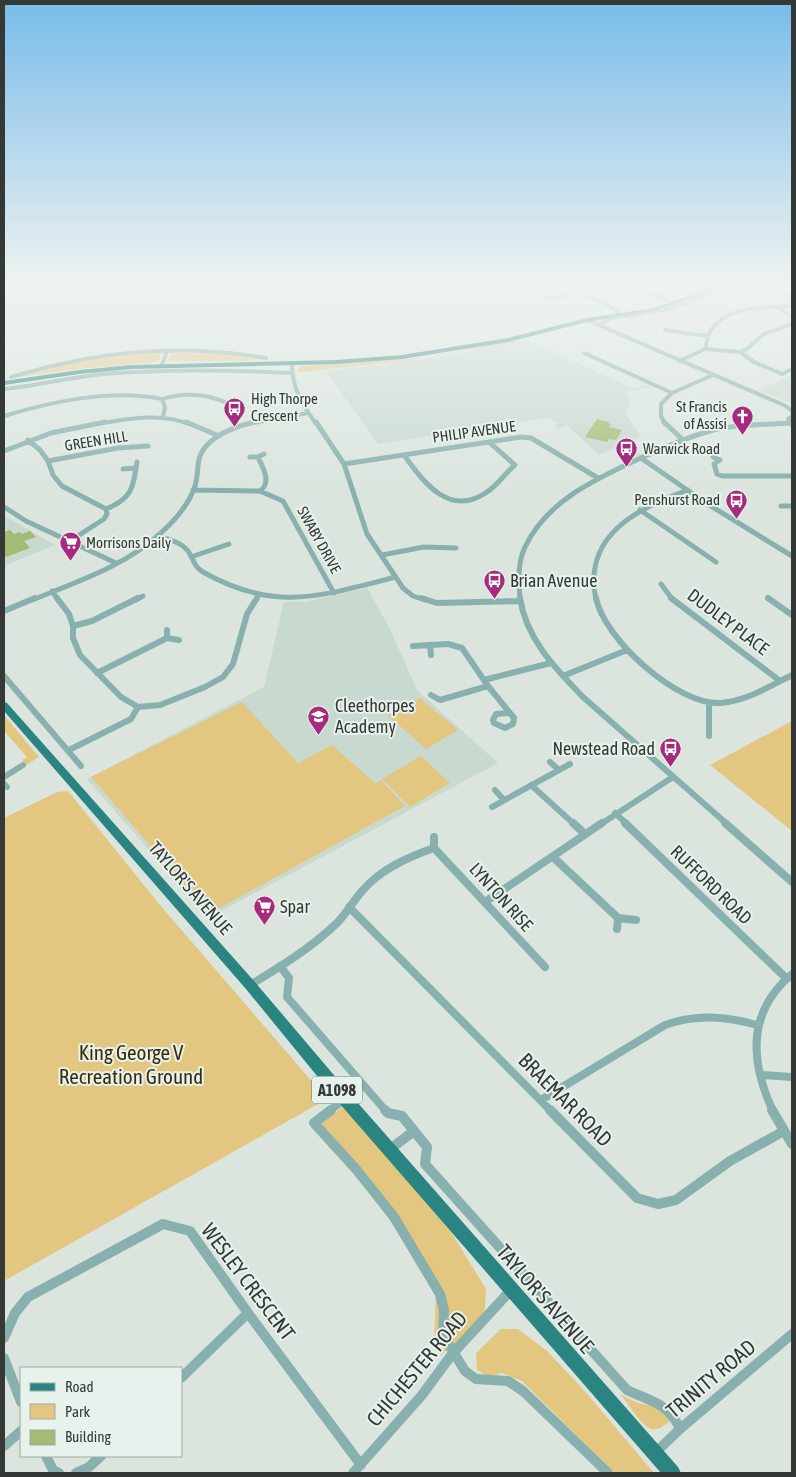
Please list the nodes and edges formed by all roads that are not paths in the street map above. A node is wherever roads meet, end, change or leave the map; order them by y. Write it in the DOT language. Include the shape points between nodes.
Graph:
graph roads {
  1 [pos="121,354"];
  2 [pos="166,354"];
  3 [pos="237,354"];
  4 [pos="418,354"];
  5 [pos="586,354"];
  6 [pos="663,354"];
  7 [pos="693,354"];
  8 [pos="743,354"];
  9 [pos="266,358"];
  10 [pos="679,361"];
  11 [pos="292,363"];
  12 [pos="162,365"];
  13 [pos="792,369"];
  14 [pos="292,374"];
  15 [pos="713,375"];
  16 [pos="11,377"];
  17 [pos="28,379"];
  18 [pos="4,383"];
  19 [pos="31,387"];
  20 [pos="4,389"];
  21 [pos="672,393"];
  22 [pos="228,396"];
  23 [pos="162,399"];
  24 [pos="220,399"];
  25 [pos="226,403"];
  26 [pos="792,411"];
  27 [pos="308,412"];
  28 [pos="4,416"];
  29 [pos="792,416"];
  30 [pos="163,417"];
  31 [pos="791,424"];
  32 [pos="219,436"];
  33 [pos="28,440"];
  34 [pos="682,440"];
  35 [pos="489,442"];
  36 [pos="148,446"];
  37 [pos="4,451"];
  38 [pos="264,454"];
  39 [pos="404,454"];
  40 [pos="250,456"];
  41 [pos="258,457"];
  42 [pos="713,457"];
  43 [pos="641,458"];
  44 [pos="48,461"];
  45 [pos="137,462"];
  46 [pos="344,464"];
  47 [pos="136,468"];
  48 [pos="124,469"];
  49 [pos="792,476"];
  50 [pos="598,478"];
  51 [pos="193,490"];
  52 [pos="688,490"];
  53 [pos="260,492"];
  54 [pos="781,506"];
  55 [pos="792,506"];
  56 [pos="4,507"];
  57 [pos="106,509"];
  58 [pos="640,510"];
  59 [pos="157,536"];
  60 [pos="70,541"];
  61 [pos="229,544"];
  62 [pos="456,548"];
  63 [pos="382,555"];
  64 [pos="792,556"];
  65 [pos="191,557"];
  66 [pos="716,562"];
  67 [pos="116,563"];
  68 [pos="396,577"];
  69 [pos="661,584"];
  70 [pos="52,591"];
  71 [pos="334,593"];
  72 [pos="143,596"];
  73 [pos="258,596"];
  74 [pos="768,598"];
  75 [pos="520,601"];
  76 [pos="4,611"];
  77 [pos="792,615"];
  78 [pos="73,626"];
  79 [pos="166,630"];
  80 [pos="167,638"];
  81 [pos="179,640"];
  82 [pos="430,645"];
  83 [pos="413,646"];
  84 [pos="627,650"];
  85 [pos="431,655"];
  86 [pos="551,662"];
  87 [pos="98,673"];
  88 [pos="792,675"];
  89 [pos="4,676"];
  90 [pos="563,676"];
  91 [pos="780,681"];
  92 [pos="486,683"];
  93 [pos="431,695"];
  94 [pos="709,703"];
  95 [pos="4,705"];
  96 [pos="138,707"];
  97 [pos="508,713"];
  98 [pos="709,736"];
  99 [pos="69,750"];
  100 [pos="550,762"];
  101 [pos="570,764"];
  102 [pos="23,766"];
  103 [pos="81,766"];
  104 [pos="559,770"];
  105 [pos="4,777"];
  106 [pos="673,777"];
  107 [pos="531,785"];
  108 [pos="494,790"];
  109 [pos="504,800"];
  110 [pos="492,807"];
  111 [pos="615,813"];
  112 [pos="585,834"];
  113 [pos="434,836"];
  114 [pos="434,848"];
  115 [pos="554,857"];
  116 [pos="792,882"];
  117 [pos="485,902"];
  118 [pos="349,907"];
  119 [pos="618,918"];
  120 [pos="636,920"];
  121 [pos="617,929"];
  122 [pos="280,966"];
  123 [pos="546,967"];
  124 [pos="789,976"];
  125 [pos="250,985"];
  126 [pos="757,1025"];
  127 [pos="761,1075"];
  128 [pos="792,1077"];
  129 [pos="345,1099"];
  130 [pos="541,1100"];
  131 [pos="414,1131"];
  132 [pos="782,1132"];
  133 [pos="792,1144"];
  134 [pos="389,1150"];
  135 [pos="511,1290"];
  136 [pos="248,1313"];
  137 [pos="792,1334"];
  138 [pos="4,1338"];
  139 [pos="453,1354"];
  140 [pos="4,1358"];
  141 [pos="182,1377"];
  142 [pos="20,1399"];
  143 [pos="680,1429"];
  144 [pos="20,1432"];
  145 [pos="4,1446"];
  146 [pos="655,1453"];
  147 [pos="46,1457"];
  148 [pos="100,1457"];
  149 [pos="361,1465"];
  150 [pos="59,1473"];
  151 [pos="76,1473"];
  152 [pos="353,1473"];
  153 [pos="608,1473"];
  154 [pos="672,1473"];
  1 -- 16 [label="street" via="85,357"];
  2 -- 12 [label="street"];
  3 -- 9 [label="street"];
  4 -- 11 [label="main road"];
  5 -- 21 [label="street"];
  6 -- 10 [label="street"];
  7 -- 10 [label="street"];
  8 -- 13 [label="street" via="782,374"];
  10 -- 15 [label="street"];
  11 -- 12 [label="main road"];
  11 -- 14 [label="street"];
  12 -- 17 [label="main road"];
  14 -- 19 [label="street" via="239,370 117,374 67,378"];
  14 -- 27 [label="street" via="296,395"];
  15 -- 21 [label="street"];
  15 -- 26 [label="street"];
  17 -- 18 [label="main road"];
  17 -- 19 [label="street"];
  19 -- 20 [label="street"];
  21 -- 34 [label="street" via="661,404 660,418"];
  22 -- 24 [label="street"];
  23 -- 24 [label="street" via="194,393"];
  23 -- 28 [label="street" via="116,396 61,402"];
  23 -- 30 [label="street" via="165,407"];
  24 -- 25 [label="street"];
  27 -- 32 [label="street" via="256,421"];
  27 -- 46 [label="street"];
  29 -- 31 [label="street" via="788,418"];
  30 -- 32 [label="street" via="187,422"];
  30 -- 33 [label="street" via="106,422"];
  31 -- 34 [label="street" via="726,428"];
  32 -- 51 [label="street" via="208,444 202,454"];
  33 -- 37 [label="street"];
  33 -- 44 [label="street"];
  34 -- 43 [label="street"];
  35 -- 39 [label="street, PHILIP AVENUE"];
  35 -- 39 [label="street" via="515,464 488,491 470,500 437,495"];
  35 -- 50 [label="street, PHILIP AVENUE" via="531,438"];
  36 -- 44 [label="street, GREEN HILL"];
  38 -- 41 [label="street"];
  39 -- 46 [label="street, PHILIP AVENUE"];
  40 -- 41 [label="street"];
  41 -- 53 [label="street" via="267,478"];
  42 -- 49 [label="street" via="720,460 714,464 717,474 722,476"];
  43 -- 50 [label="street"];
  43 -- 52 [label="street"];
  44 -- 57 [label="street" via="62,486"];
  45 -- 47 [label="street"];
  46 -- 63 [label="street" via="367,534"];
  47 -- 48 [label="street"];
  47 -- 57 [label="street" via="132,492 125,501"];
  50 -- 75 [label="street" via="559,503 532,535 520,567"];
  51 -- 53 [label="street, SWABY DRIVE"];
  51 -- 59 [label="street" via="177,516"];
  52 -- 58 [label="street"];
  52 -- 64 [label="street"];
  53 -- 71 [label="street, SWABY DRIVE" via="276,497 287,506"];
  54 -- 55 [label="street"];
  56 -- 60 [label="street"];
  57 -- 60 [label="street" via="104,519"];
  58 -- 66 [label="street"];
  58 -- 84 [label="street" via="609,536 593,573 600,612"];
  59 -- 65 [label="street" via="182,546"];
  59 -- 67 [label="street"];
  60 -- 67 [label="street"];
  61 -- 65 [label="street"];
  62 -- 63 [label="street" via="424,547"];
  63 -- 68 [label="street"];
  65 -- 73 [label="street" via="197,568 224,584"];
  67 -- 70 [label="street"];
  68 -- 71 [label="street"];
  68 -- 75 [label="street" via="408,592 429,601"];
  69 -- 91 [label="street, DUDLEY PLACE" via="671,598"];
  70 -- 76 [label="street"];
  70 -- 78 [label="street" via="67,609"];
  71 -- 73 [label="street" via="293,599"];
  72 -- 78 [label="street" via="92,621"];
  73 -- 96 [label="street" via="247,614 233,664 223,677 160,705"];
  74 -- 77 [label="street"];
  75 -- 86 [label="street" via="531,634"];
  78 -- 87 [label="street" via="75,647"];
  79 -- 80 [label="street"];
  80 -- 81 [label="street"];
  80 -- 87 [label="street"];
  82 -- 83 [label="street"];
  82 -- 85 [label="street"];
  82 -- 92 [label="street" via="460,646"];
  84 -- 90 [label="street"];
  84 -- 94 [label="street" via="676,690"];
  86 -- 90 [label="street"];
  86 -- 92 [label="street"];
  87 -- 96 [label="street" via="121,697"];
  88 -- 91 [label="street"];
  89 -- 99 [label="street"];
  90 -- 106 [label="street"];
  91 -- 94 [label="street" via="738,701"];
  92 -- 93 [label="street" via="440,700"];
  92 -- 97 [label="street"];
  94 -- 98 [label="street"];
  95 -- 125 [label="main road, TAYLOR'S AVENUE / A1098"];
  96 -- 99 [label="street" via="131,719"];
  99 -- 103 [label="street"];
  100 -- 104 [label="street"];
  101 -- 104 [label="street"];
  102 -- 105 [label="street"];
  104 -- 107 [label="street"];
  106 -- 111 [label="street"];
  106 -- 116 [label="street"];
  107 -- 109 [label="street"];
  107 -- 112 [label="street"];
  108 -- 109 [label="street"];
  109 -- 110 [label="street"];
  111 -- 112 [label="street"];
  111 -- 124 [label="street, RUFFORD ROAD"];
  112 -- 115 [label="street"];
  113 -- 114 [label="street"];
  114 -- 117 [label="street, LYNTON RISE"];
  114 -- 118 [label="street" via="381,874"];
  115 -- 117 [label="street"];
  115 -- 119 [label="street"];
  117 -- 123 [label="street, LYNTON RISE"];
  118 -- 122 [label="street" via="338,922"];
  118 -- 130 [label="street, BRAEMAR ROAD"];
  119 -- 120 [label="street"];
  119 -- 121 [label="street"];
  122 -- 125 [label="street"];
  122 -- 131 [label="street, TAYLOR'S AVENUE" via="289,978 287,997 388,1113 402,1116"];
  124 -- 126 [label="street" via="770,998"];
  125 -- 129 [label="main road, TAYLOR'S AVENUE / A1098"];
  126 -- 127 [label="street" via="756,1047"];
  126 -- 130 [label="street" via="720,1016 688,1018 670,1024 654,1030"];
  127 -- 128 [label="street"];
  127 -- 132 [label="street"];
  129 -- 134 [label="main road, TAYLOR'S AVENUE / A1098"];
  129 -- 139 [label="street" via="314,1123 394,1217 440,1294 444,1310 443,1335"];
  130 -- 132 [label="street, BRAEMAR ROAD" via="637,1198 658,1204 676,1200 730,1161"];
  131 -- 134 [label="street"];
  131 -- 143 [label="street, TAYLOR'S AVENUE" via="427,1147 425,1164 628,1390 672,1411"];
  132 -- 133 [label="street"];
  134 -- 135 [label="main road, TAYLOR'S AVENUE / A1098"];
  135 -- 139 [label="street, CHICHESTER ROAD"];
  135 -- 146 [label="main road, TAYLOR'S AVENUE / A1098"];
  136 -- 138 [label="street, WESLEY CRESCENT" via="190,1231 163,1224 28,1297"];
  136 -- 141 [label="street"];
  136 -- 149 [label="street, WESLEY CRESCENT"];
  137 -- 143 [label="street, TRINITY ROAD"];
  139 -- 149 [label="street, CHICHESTER ROAD"];
  139 -- 153 [label="street" via="465,1371 476,1379 508,1381 523,1391"];
  140 -- 142 [label="street"];
  143 -- 146 [label="street, TRINITY ROAD"];
  144 -- 145 [label="street"];
  146 -- 154 [label="main road, TAYLOR'S AVENUE / A1098"];
  147 -- 150 [label="street" via="53,1470"];
  148 -- 151 [label="street" via="88,1468"];
  149 -- 152 [label="street, CHICHESTER ROAD"];
}
